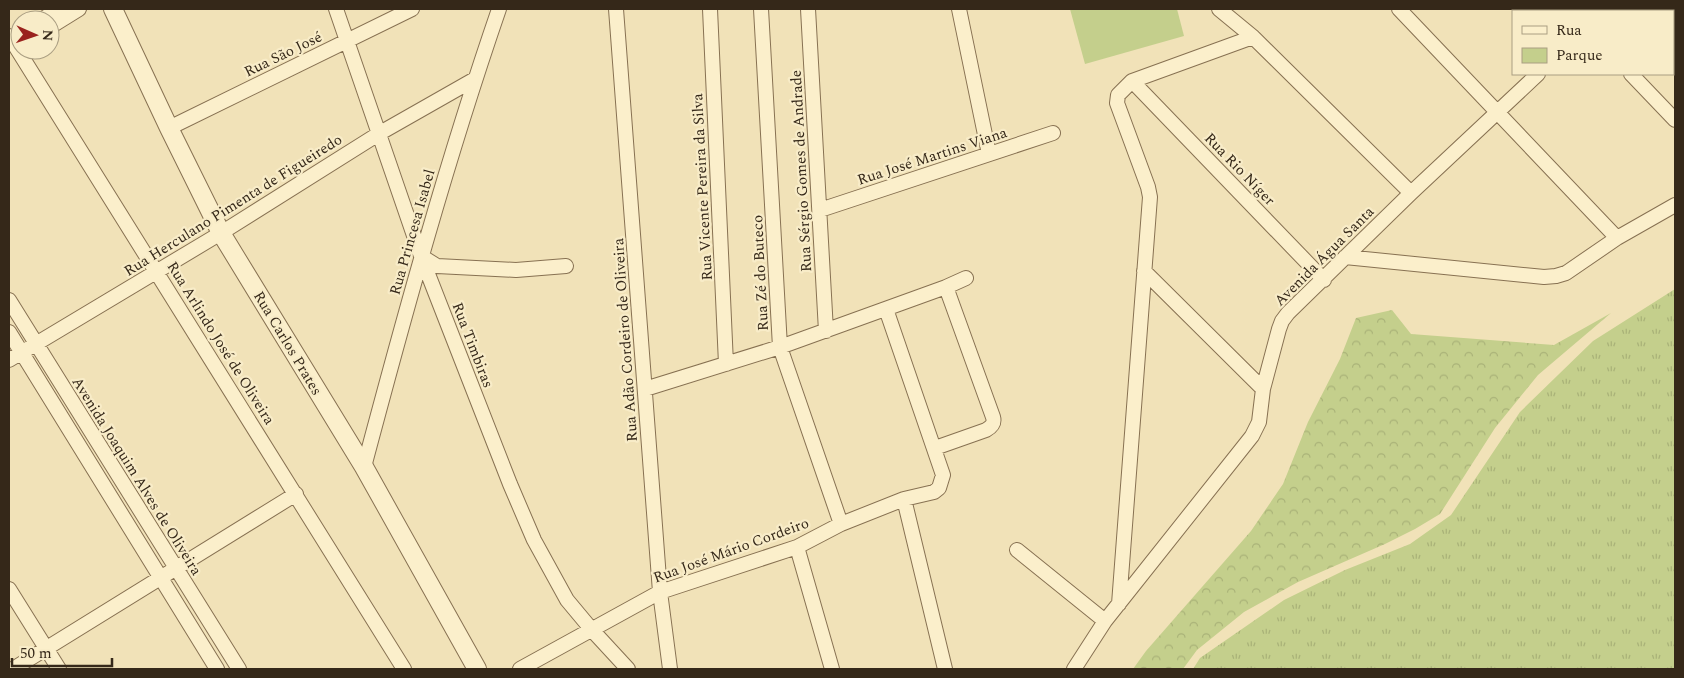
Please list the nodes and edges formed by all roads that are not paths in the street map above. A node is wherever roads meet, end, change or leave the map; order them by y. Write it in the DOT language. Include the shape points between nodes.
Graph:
graph roads {
  1 [pos="79,9"];
  2 [pos="113,9"];
  3 [pos="336,9"];
  4 [pos="412,9"];
  5 [pos="499,9"];
  6 [pos="616,9"];
  7 [pos="710,9"];
  8 [pos="761,9"];
  9 [pos="808,9"];
  10 [pos="959,9"];
  11 [pos="1220,9"];
  12 [pos="1399,9"];
  13 [pos="60,21"];
  14 [pos="1253,37"];
  15 [pos="346,41"];
  16 [pos="24,60"];
  17 [pos="1537,75"];
  18 [pos="1632,75"];
  19 [pos="475,78"];
  20 [pos="1132,81"];
  21 [pos="1498,112"];
  22 [pos="1675,120"];
  23 [pos="168,128"];
  24 [pos="380,133"];
  25 [pos="1053,133"];
  26 [pos="989,154"];
  27 [pos="1410,193"];
  28 [pos="1675,204"];
  29 [pos="820,210"];
  30 [pos="221,233"];
  31 [pos="1617,238"];
  32 [pos="421,256"];
  33 [pos="1345,257"];
  34 [pos="566,266"];
  35 [pos="157,271"];
  36 [pos="1144,271"];
  37 [pos="966,278"];
  38 [pos="1324,280"];
  39 [pos="946,287"];
  40 [pos="9,300"];
  41 [pos="886,309"];
  42 [pos="826,331"];
  43 [pos="9,332"];
  44 [pos="36,344"];
  45 [pos="780,347"];
  46 [pos="22,353"];
  47 [pos="9,360"];
  48 [pos="726,364"];
  49 [pos="645,389"];
  50 [pos="1263,389"];
  51 [pos="934,448"];
  52 [pos="364,467"];
  53 [pos="296,494"];
  54 [pos="904,500"];
  55 [pos="841,524"];
  56 [pos="796,547"];
  57 [pos="1017,550"];
  58 [pos="176,568"];
  59 [pos="161,578"];
  60 [pos="9,589"];
  61 [pos="660,592"];
  62 [pos="1118,604"];
  63 [pos="1105,621"];
  64 [pos="592,630"];
  65 [pos="46,649"];
  66 [pos="13,669"];
  67 [pos="59,669"];
  68 [pos="217,669"];
  69 [pos="239,669"];
  70 [pos="404,669"];
  71 [pos="478,669"];
  72 [pos="520,669"];
  73 [pos="628,669"];
  74 [pos="670,669"];
  75 [pos="832,669"];
  76 [pos="945,669"];
  77 [pos="1074,669"];
  1 -- 13 [label="street"];
  2 -- 23 [label="street, Rua Carlos Prates"];
  3 -- 15 [label="street, Rua Timbiras"];
  4 -- 15 [label="street, Rua São José"];
  5 -- 19 [label="street, Rua Princesa Isabel"];
  6 -- 49 [label="street, Rua Adão Cordeiro de Oliveira"];
  7 -- 48 [label="street, Rua Vicente Pereira da Silva"];
  8 -- 45 [label="street, Rua Zé do Buteco"];
  9 -- 29 [label="street, Rua Sérgio Gomes de Andrade"];
  10 -- 26 [label="street"];
  11 -- 14 [label="street"];
  12 -- 21 [label="street"];
  14 -- 20 [label="street"];
  14 -- 27 [label="street"];
  15 -- 23 [label="street, Rua São José"];
  15 -- 24 [label="street, Rua Timbiras"];
  16 -- 35 [label="street, Rua Arlindo José de Oliveira"];
  17 -- 21 [label="street, Avenida Água Santa"];
  18 -- 22 [label="street"];
  19 -- 24 [label="street, Rua Herculano Pimenta de Figueiredo"];
  19 -- 32 [label="street, Rua Princesa Isabel"];
  20 -- 36 [label="street" via="1121,90 1116,103 1150,197"];
  20 -- 38 [label="street, Rua Rio Níger"];
  21 -- 27 [label="street, Avenida Água Santa"];
  21 -- 31 [label="street"];
  23 -- 30 [label="street, Rua Carlos Prates"];
  24 -- 30 [label="street, Rua Herculano Pimenta de Figueiredo"];
  24 -- 32 [label="street, Rua Timbiras"];
  25 -- 26 [label="street, Rua José Martins Viana"];
  26 -- 29 [label="street, Rua José Martins Viana"];
  27 -- 33 [label="street, Avenida Água Santa"];
  28 -- 31 [label="street"];
  29 -- 42 [label="street, Rua Sérgio Gomes de Andrade"];
  30 -- 35 [label="street, Rua Herculano Pimenta de Figueiredo"];
  30 -- 52 [label="street, Rua Carlos Prates"];
  31 -- 33 [label="street" via="1566,273 1556,276"];
  32 -- 34 [label="street" via="437,266 516,270"];
  32 -- 52 [label="street, Rua Princesa Isabel"];
  32 -- 64 [label="street, Rua Timbiras" via="534,540 567,600"];
  33 -- 38 [label="street, Avenida Água Santa"];
  35 -- 44 [label="street, Rua Herculano Pimenta de Figueiredo"];
  35 -- 53 [label="street, Rua Arlindo José de Oliveira"];
  36 -- 50 [label="street"];
  36 -- 62 [label="street"];
  37 -- 39 [label="street"];
  38 -- 50 [label="street, Avenida Água Santa" via="1282,322"];
  39 -- 41 [label="street"];
  39 -- 51 [label="street" via="994,423 986,430"];
  40 -- 44 [label="street, Avenida Joaquim Alves de Oliveira"];
  41 -- 42 [label="street"];
  41 -- 51 [label="street"];
  42 -- 45 [label="street"];
  43 -- 46 [label="street"];
  44 -- 46 [label="street, Rua Herculano Pimenta de Figueiredo"];
  44 -- 58 [label="street, Avenida Joaquim Alves de Oliveira"];
  45 -- 48 [label="street"];
  45 -- 55 [label="street, Rua Zé do Buteco"];
  46 -- 47 [label="street, Rua Herculano Pimenta de Figueiredo"];
  46 -- 59 [label="street"];
  48 -- 49 [label="street"];
  49 -- 61 [label="street, Rua Adão Cordeiro de Oliveira"];
  50 -- 62 [label="street, Avenida Água Santa" via="1258,422 1252,436"];
  51 -- 54 [label="street, Rua José Mário Cordeiro" via="943,475 939,488"];
  52 -- 71 [label="street, Rua Carlos Prates"];
  53 -- 58 [label="street"];
  53 -- 70 [label="street, Rua Arlindo José de Oliveira"];
  54 -- 55 [label="street, Rua José Mário Cordeiro"];
  54 -- 76 [label="street"];
  55 -- 56 [label="street, Rua José Mário Cordeiro"];
  56 -- 61 [label="street, Rua José Mário Cordeiro"];
  56 -- 75 [label="street"];
  57 -- 63 [label="street"];
  58 -- 59 [label="street"];
  58 -- 69 [label="street, Avenida Joaquim Alves de Oliveira"];
  59 -- 65 [label="street"];
  59 -- 68 [label="street"];
  60 -- 65 [label="street"];
  61 -- 64 [label="street, Rua José Mário Cordeiro"];
  61 -- 74 [label="street, Rua Adão Cordeiro de Oliveira"];
  62 -- 63 [label="street, Avenida Água Santa"];
  63 -- 77 [label="street, Avenida Água Santa"];
  64 -- 72 [label="street, Rua José Mário Cordeiro"];
  64 -- 73 [label="street, Rua Timbiras"];
  65 -- 66 [label="street"];
  65 -- 67 [label="street"];
}
